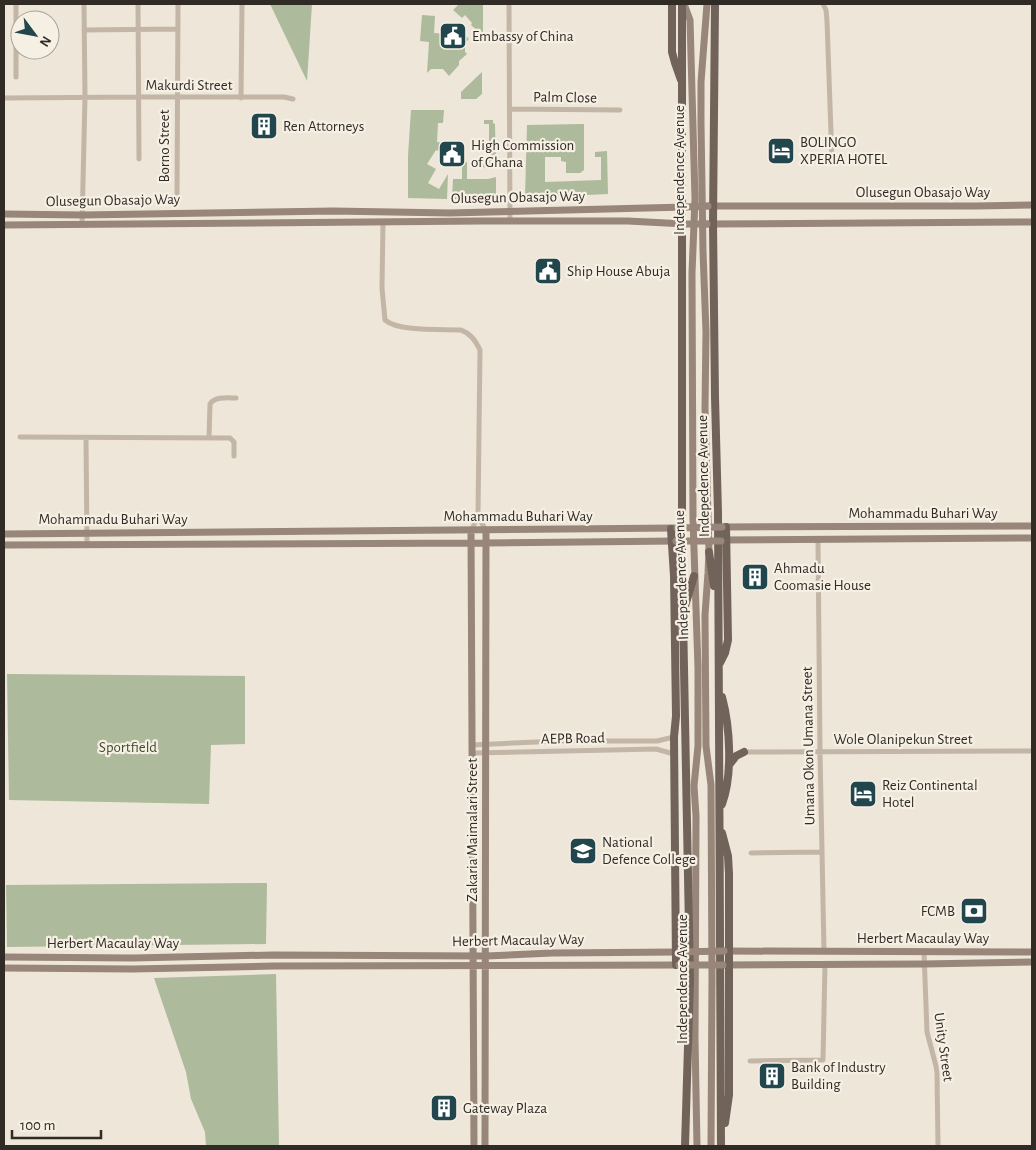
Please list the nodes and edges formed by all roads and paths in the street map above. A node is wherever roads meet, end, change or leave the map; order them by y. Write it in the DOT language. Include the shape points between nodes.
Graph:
graph roads {
  1 [pos="16,4"];
  2 [pos="84,4"];
  3 [pos="138,4"];
  4 [pos="178,4"];
  5 [pos="242,4"];
  6 [pos="509,4"];
  7 [pos="672,4"];
  8 [pos="683,4"];
  9 [pos="707,4"];
  10 [pos="714,4"];
  11 [pos="823,4"];
  12 [pos="177,29"];
  13 [pos="84,30"];
  14 [pos="138,30"];
  15 [pos="16,77"];
  16 [pos="682,86"];
  17 [pos="85,97"];
  18 [pos="139,97"];
  19 [pos="177,97"];
  20 [pos="4,98"];
  21 [pos="241,98"];
  22 [pos="293,99"];
  23 [pos="510,109"];
  24 [pos="620,110"];
  25 [pos="138,159"];
  26 [pos="832,161"];
  27 [pos="177,199"];
  28 [pos="1032,205"];
  29 [pos="711,206"];
  30 [pos="684,207"];
  31 [pos="628,208"];
  32 [pos="510,212"];
  33 [pos="426,213"];
  34 [pos="4,214"];
  35 [pos="83,214"];
  36 [pos="628,221"];
  37 [pos="425,222"];
  38 [pos="510,222"];
  39 [pos="1032,222"];
  40 [pos="383,223"];
  41 [pos="710,223"];
  42 [pos="684,224"];
  43 [pos="4,225"];
  44 [pos="82,225"];
  45 [pos="236,398"];
  46 [pos="20,438"];
  47 [pos="86,438"];
  48 [pos="209,438"];
  49 [pos="234,456"];
  50 [pos="478,516"];
  51 [pos="932,526"];
  52 [pos="1032,526"];
  53 [pos="724,527"];
  54 [pos="674,528"];
  55 [pos="471,531"];
  56 [pos="486,531"];
  57 [pos="87,533"];
  58 [pos="4,534"];
  59 [pos="1032,538"];
  60 [pos="932,539"];
  61 [pos="724,540"];
  62 [pos="818,540"];
  63 [pos="674,541"];
  64 [pos="471,543"];
  65 [pos="486,543"];
  66 [pos="4,545"];
  67 [pos="87,545"];
  68 [pos="708,552"];
  69 [pos="694,576"];
  70 [pos="719,610"];
  71 [pos="684,612"];
  72 [pos="719,664"];
  73 [pos="719,686"];
  74 [pos="674,738"];
  75 [pos="728,739"];
  76 [pos="472,744"];
  77 [pos="486,744"];
  78 [pos="1032,751"];
  79 [pos="486,752"];
  80 [pos="744,752"];
  81 [pos="820,752"];
  82 [pos="472,753"];
  83 [pos="674,754"];
  84 [pos="728,767"];
  85 [pos="719,810"];
  86 [pos="719,822"];
  87 [pos="822,852"];
  88 [pos="751,853"];
  89 [pos="726,951"];
  90 [pos="824,951"];
  91 [pos="678,952"];
  92 [pos="924,952"];
  93 [pos="1032,952"];
  94 [pos="473,956"];
  95 [pos="486,956"];
  96 [pos="4,957"];
  97 [pos="1032,962"];
  98 [pos="825,964"];
  99 [pos="924,964"];
  100 [pos="678,965"];
  101 [pos="726,965"];
  102 [pos="473,966"];
  103 [pos="486,966"];
  104 [pos="4,968"];
  105 [pos="750,1061"];
  106 [pos="721,1143"];
  107 [pos="685,1145"];
  108 [pos="474,1146"];
  109 [pos="485,1146"];
  110 [pos="697,1146"];
  111 [pos="711,1146"];
  112 [pos="938,1146"];
  1 -- 15 [label="street"];
  2 -- 13 [label="street"];
  3 -- 14 [label="street"];
  4 -- 12 [label="street, Borno Street"];
  5 -- 21 [label="street"];
  6 -- 23 [label="street"];
  7 -- 16 [label="main road" via="672,52"];
  8 -- 16 [label="main road, Independence Avenue"];
  8 -- 69 [label="main road, Independence Avenue" via="690,20 695,199 692,273"];
  9 -- 68 [label="main road, Independence Avenue" via="701,82"];
  10 -- 29 [label="main road"];
  11 -- 26 [label="street" via="827,21"];
  12 -- 14 [label="street"];
  12 -- 19 [label="street, Borno Street"];
  13 -- 14 [label="street"];
  13 -- 17 [label="street"];
  14 -- 18 [label="street"];
  16 -- 30 [label="main road, Independence Avenue"];
  17 -- 18 [label="street, Makurdi Street"];
  17 -- 20 [label="street, Makurdi Street"];
  17 -- 35 [label="street"];
  18 -- 19 [label="street, Makurdi Street"];
  18 -- 25 [label="street"];
  19 -- 21 [label="street, Makurdi Street"];
  19 -- 27 [label="street, Borno Street"];
  21 -- 22 [label="street, Makurdi Street"];
  23 -- 24 [label="street, Palm Close"];
  23 -- 32 [label="street"];
  28 -- 29 [label="main road, Olusegun Obasajo Way"];
  29 -- 30 [label="main road, Olusegun Obasajo Way, bridge"];
  29 -- 41 [label="main road"];
  30 -- 31 [label="main road, Olusegun Obasajo Way"];
  30 -- 42 [label="main road, Independence Avenue"];
  31 -- 32 [label="main road, Olusegun Obasajo Way"];
  31 -- 36 [label="main road"];
  32 -- 33 [label="main road, Olusegun Obasajo Way"];
  32 -- 38 [label="street"];
  33 -- 35 [label="main road, Olusegun Obasajo Way"];
  33 -- 37 [label="main road"];
  34 -- 35 [label="main road, Olusegun Obasajo Way"];
  35 -- 44 [label="street"];
  36 -- 38 [label="main road, Olusegun Obasajo Way"];
  36 -- 42 [label="main road, Olusegun Obasajo Way"];
  37 -- 38 [label="main road, Olusegun Obasajo Way"];
  37 -- 40 [label="main road, Olusegun Obasajo Way"];
  39 -- 41 [label="main road, Olusegun Obasajo Way"];
  40 -- 44 [label="main road, Olusegun Obasajo Way"];
  40 -- 50 [label="street, Zakaria Maimalari Street" via="385,320 408,328 460,330 473,337 480,350"];
  41 -- 42 [label="main road, Olusegun Obasajo Way, bridge"];
  41 -- 70 [label="main road, Indepedence Avenue"];
  42 -- 71 [label="main road, Independence Avenue"];
  43 -- 44 [label="main road, Olusegun Obasajo Way"];
  45 -- 48 [label="street" via="212,400"];
  46 -- 47 [label="street"];
  47 -- 48 [label="street"];
  47 -- 57 [label="street"];
  48 -- 49 [label="street" via="233,440"];
  50 -- 55 [label="street, Zakaria Maimalari Street"];
  50 -- 56 [label="street, Zakaria Maimalari Street"];
  51 -- 52 [label="main road, Mohammadu Buhari Way"];
  51 -- 53 [label="main road, Mohammadu Buhari Way"];
  51 -- 60 [label="main road"];
  53 -- 54 [label="main road, Mohammadu Buhari Way, bridge"];
  53 -- 61 [label="main road"];
  54 -- 56 [label="main road, Mohammadu Buhari Way"];
  54 -- 63 [label="main road"];
  55 -- 56 [label="main road, Mohammadu Buhari Way"];
  55 -- 57 [label="main road, Mohammadu Buhari Way"];
  55 -- 64 [label="main road, Zakaria Maimalari Street"];
  56 -- 65 [label="main road, Zakaria Maimalari Street"];
  57 -- 58 [label="main road, Mohammadu Buhari Way"];
  57 -- 67 [label="street"];
  59 -- 60 [label="main road, Mohammadu Buhari Way"];
  60 -- 62 [label="main road, Mohammadu Buhari Way"];
  61 -- 62 [label="main road, Mohammadu Buhari Way"];
  61 -- 63 [label="main road, Mohammadu Buhari Way, bridge"];
  61 -- 72 [label="main road" via="728,640"];
  62 -- 81 [label="street, Umana Okon Umana Street"];
  63 -- 65 [label="main road, Mohammadu Buhari Way"];
  63 -- 74 [label="main road"];
  64 -- 65 [label="main road, Mohammadu Buhari Way"];
  64 -- 67 [label="main road, Mohammadu Buhari Way"];
  64 -- 76 [label="main road, Zakaria Maimalari Street"];
  65 -- 77 [label="main road, Zakaria Maimalari Street"];
  66 -- 67 [label="main road, Mohammadu Buhari Way"];
  68 -- 70 [label="main road"];
  68 -- 111 [label="main road, Independence Avenue" via="705,615 706,746 711,784"];
  69 -- 71 [label="main road"];
  69 -- 110 [label="main road, Independence Avenue" via="698,668 698,746 694,786"];
  70 -- 72 [label="main road"];
  71 -- 107 [label="main road, Independence Avenue" via="690,980"];
  72 -- 73 [label="main road"];
  73 -- 75 [label="main road"];
  73 -- 85 [label="main road"];
  74 -- 77 [label="street, AEPB Road"];
  74 -- 83 [label="main road"];
  75 -- 80 [label="main road" via="733,747"];
  75 -- 84 [label="main road"];
  76 -- 77 [label="street, AEPB Road"];
  76 -- 82 [label="main road, Zakaria Maimalari Street"];
  77 -- 79 [label="main road, Zakaria Maimalari Street"];
  78 -- 81 [label="street, Wole Olanipekun Street"];
  79 -- 82 [label="street, AEPB Road"];
  79 -- 83 [label="street, AEPB Road" via="656,749"];
  79 -- 95 [label="main road, Zakaria Maimalari Street"];
  80 -- 81 [label="street, Wole Olanipekun Street"];
  80 -- 84 [label="main road" via="736,756"];
  81 -- 87 [label="street, Umana Okon Umana Street"];
  82 -- 94 [label="main road, Zakaria Maimalari Street"];
  83 -- 91 [label="main road"];
  84 -- 85 [label="main road" via="726,793"];
  85 -- 86 [label="main road"];
  86 -- 89 [label="main road" via="729,874"];
  86 -- 106 [label="main road"];
  87 -- 88 [label="street"];
  87 -- 90 [label="street, Umana Okon Umana Street"];
  89 -- 90 [label="main road, Herbert Macaulay Way"];
  89 -- 91 [label="main road, Herbert Macaulay Way, bridge"];
  89 -- 101 [label="main road"];
  90 -- 92 [label="main road, Herbert Macaulay Way"];
  91 -- 95 [label="main road, Herbert Macaulay Way"];
  91 -- 100 [label="main road"];
  92 -- 93 [label="main road, Herbert Macaulay Way"];
  92 -- 99 [label="street, Unity Street"];
  94 -- 95 [label="main road, Herbert Macaulay Way"];
  94 -- 96 [label="main road, Herbert Macaulay Way"];
  94 -- 102 [label="main road, Zakaria Maimalari Street"];
  95 -- 103 [label="main road, Zakaria Maimalari Street"];
  97 -- 99 [label="main road, Herbert Macaulay Way"];
  98 -- 99 [label="main road, Herbert Macaulay Way"];
  98 -- 101 [label="main road, Herbert Macaulay Way"];
  98 -- 105 [label="street" via="823,1060"];
  99 -- 112 [label="street, Unity Street" via="927,1032 937,1073"];
  100 -- 101 [label="main road, Herbert Macaulay Way, bridge"];
  100 -- 103 [label="main road, Herbert Macaulay Way"];
  101 -- 106 [label="main road" via="729,1095"];
  102 -- 103 [label="main road, Herbert Macaulay Way"];
  102 -- 104 [label="main road, Herbert Macaulay Way"];
  102 -- 108 [label="main road, Zakaria Maimalari Street"];
  103 -- 109 [label="main road, Zakaria Maimalari Street"];
}
